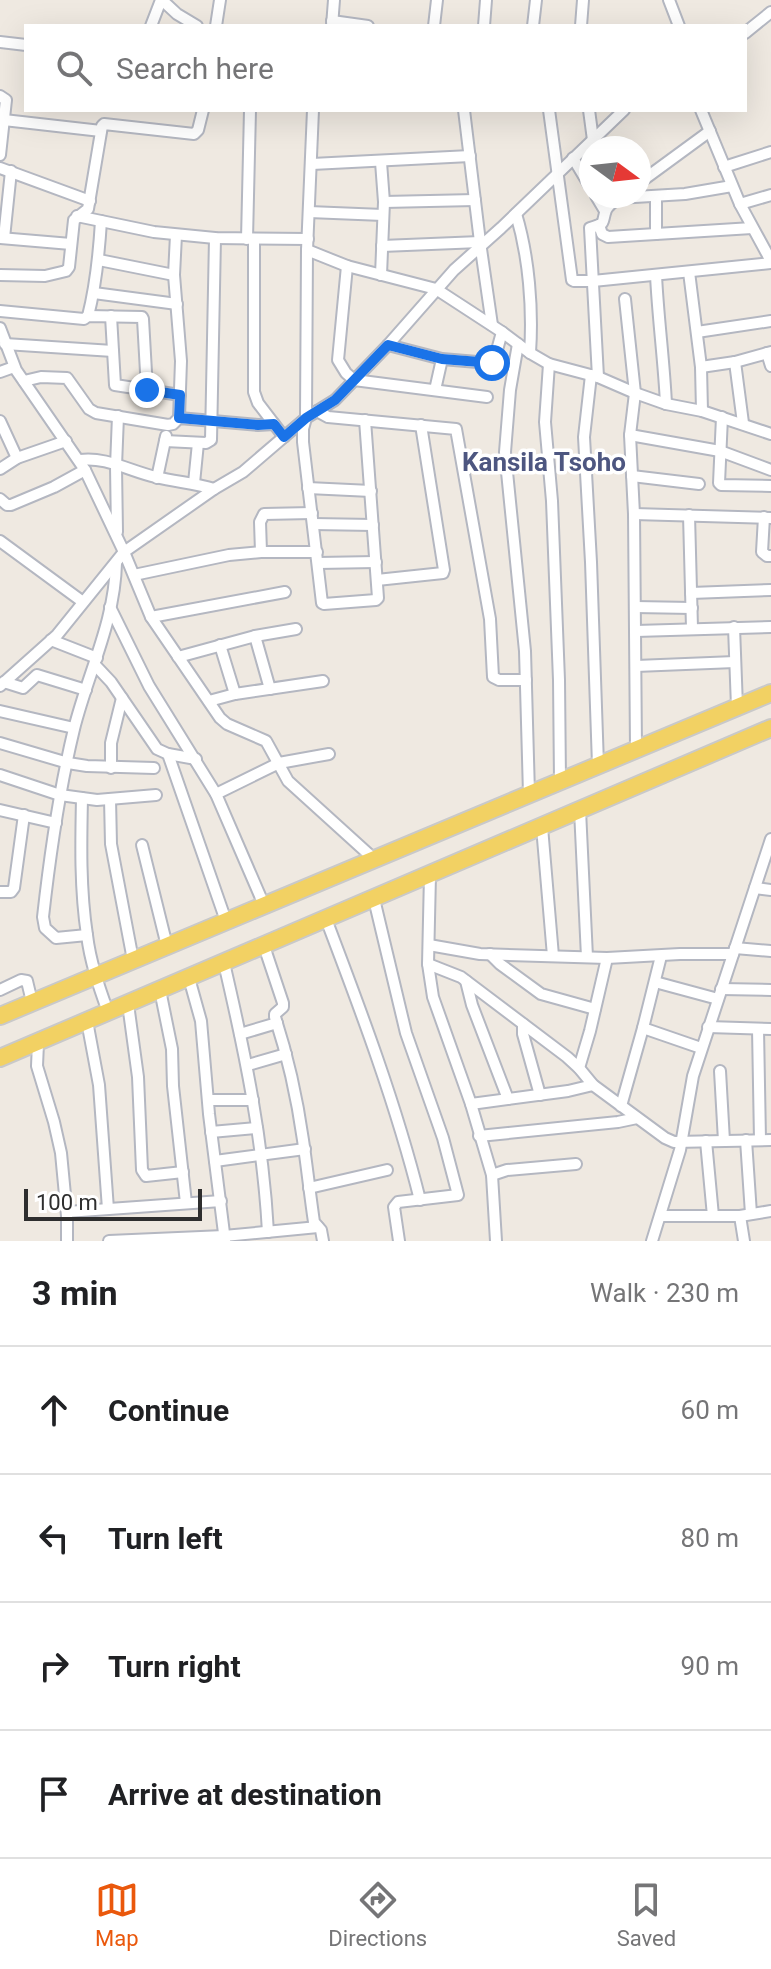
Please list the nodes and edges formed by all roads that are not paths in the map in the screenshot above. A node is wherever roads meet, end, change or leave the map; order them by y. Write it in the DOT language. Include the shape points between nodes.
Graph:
graph roads {
  1 [pos="162,0"];
  2 [pos="220,0"];
  3 [pos="334,0"];
  4 [pos="437,0"];
  5 [pos="486,0"];
  6 [pos="536,0"];
  7 [pos="583,0"];
  8 [pos="669,0"];
  9 [pos="771,12"];
  10 [pos="152,24"];
  11 [pos="194,24"];
  12 [pos="216,24"];
  13 [pos="332,24"];
  14 [pos="434,24"];
  15 [pos="484,24"];
  16 [pos="533,24"];
  17 [pos="581,24"];
  18 [pos="678,24"];
  19 [pos="747,31"];
  20 [pos="0,42"];
  21 [pos="24,45"];
  22 [pos="0,96"];
  23 [pos="202,112"];
  24 [pos="250,112"];
  25 [pos="313,112"];
  26 [pos="464,112"];
  27 [pos="549,112"];
  28 [pos="589,112"];
  29 [pos="622,112"];
  30 [pos="702,112"];
  31 [pos="4,120"];
  32 [pos="101,131"];
  33 [pos="710,131"];
  34 [pos="592,136"];
  35 [pos="597,136"];
  36 [pos="771,152"];
  37 [pos="579,153"];
  38 [pos="0,155"];
  39 [pos="470,156"];
  40 [pos="573,158"];
  41 [pos="381,162"];
  42 [pos="312,164"];
  43 [pos="724,167"];
  44 [pos="579,168"];
  45 [pos="6,170"];
  46 [pos="558,174"];
  47 [pos="651,174"];
  48 [pos="732,186"];
  49 [pos="771,195"];
  50 [pos="651,197"];
  51 [pos="656,197"];
  52 [pos="475,200"];
  53 [pos="90,201"];
  54 [pos="384,202"];
  55 [pos="740,204"];
  56 [pos="603,208"];
  57 [pos="607,208"];
  58 [pos="605,211"];
  59 [pos="309,212"];
  60 [pos="516,214"];
  61 [pos="383,215"];
  62 [pos="77,216"];
  63 [pos="101,221"];
  64 [pos="599,225"];
  65 [pos="752,228"];
  66 [pos="656,234"];
  67 [pos="176,235"];
  68 [pos="771,237"];
  69 [pos="2,238"];
  70 [pos="215,238"];
  71 [pos="251,239"];
  72 [pos="759,240"];
  73 [pos="71,244"];
  74 [pos="480,244"];
  75 [pos="308,245"];
  76 [pos="382,246"];
  77 [pos="99,260"];
  78 [pos="771,262"];
  79 [pos="347,266"];
  80 [pos="689,272"];
  81 [pos="0,275"];
  82 [pos="174,275"];
  83 [pos="381,275"];
  84 [pos="656,275"];
  85 [pos="593,281"];
  86 [pos="436,289"];
  87 [pos="94,293"];
  88 [pos="625,299"];
  89 [pos="177,304"];
  90 [pos="0,311"];
  91 [pos="88,316"];
  92 [pos="111,316"];
  93 [pos="771,321"];
  94 [pos="492,325"];
  95 [pos="0,328"];
  96 [pos="502,332"];
  97 [pos="697,332"];
  98 [pos="5,344"];
  99 [pos="518,344"];
  100 [pos="388,345"];
  101 [pos="113,351"];
  102 [pos="530,353"];
  103 [pos="769,353"];
  104 [pos="442,359"];
  105 [pos="735,362"];
  106 [pos="549,364"];
  107 [pos="771,366"];
  108 [pos="14,367"];
  109 [pos="701,367"];
  110 [pos="0,372"];
  111 [pos="594,376"];
  112 [pos="354,380"];
  113 [pos="24,381"];
  114 [pos="147,390"];
  115 [pos="435,390"];
  116 [pos="635,393"];
  117 [pos="180,395"];
  118 [pos="487,397"];
  119 [pos="666,404"];
  120 [pos="317,411"];
  121 [pos="702,411"];
  122 [pos="118,416"];
  123 [pos="722,417"];
  124 [pos="179,418"];
  125 [pos="306,418"];
  126 [pos="212,420"];
  127 [pos="365,420"];
  128 [pos="0,421"];
  129 [pos="743,423"];
  130 [pos="274,424"];
  131 [pos="168,425"];
  132 [pos="421,425"];
  133 [pos="771,434"];
  134 [pos="630,435"];
  135 [pos="284,437"];
  136 [pos="66,441"];
  137 [pos="165,441"];
  138 [pos="198,443"];
  139 [pos="720,451"];
  140 [pos="17,458"];
  141 [pos="83,465"];
  142 [pos="116,466"];
  143 [pos="0,469"];
  144 [pos="771,470"];
  145 [pos="632,476"];
  146 [pos="157,478"];
  147 [pos="194,483"];
  148 [pos="699,484"];
  149 [pos="771,486"];
  150 [pos="308,488"];
  151 [pos="214,489"];
  152 [pos="371,491"];
  153 [pos="0,499"];
  154 [pos="634,514"];
  155 [pos="689,515"];
  156 [pos="767,518"];
  157 [pos="312,519"];
  158 [pos="373,525"];
  159 [pos="116,534"];
  160 [pos="0,541"];
  161 [pos="124,552"];
  162 [pos="261,552"];
  163 [pos="771,556"];
  164 [pos="318,558"];
  165 [pos="376,562"];
  166 [pos="116,563"];
  167 [pos="134,575"];
  168 [pos="377,580"];
  169 [pos="771,590"];
  170 [pos="285,592"];
  171 [pos="691,593"];
  172 [pos="83,602"];
  173 [pos="110,607"];
  174 [pos="635,607"];
  175 [pos="692,608"];
  176 [pos="151,617"];
  177 [pos="734,627"];
  178 [pos="771,627"];
  179 [pos="692,628"];
  180 [pos="296,629"];
  181 [pos="636,631"];
  182 [pos="255,636"];
  183 [pos="51,640"];
  184 [pos="220,645"];
  185 [pos="178,657"];
  186 [pos="96,661"];
  187 [pos="735,662"];
  188 [pos="636,666"];
  189 [pos="526,680"];
  190 [pos="323,681"];
  191 [pos="2,684"];
  192 [pos="270,689"];
  193 [pos="86,690"];
  194 [pos="771,693"];
  195 [pos="235,694"];
  196 [pos="122,698"];
  197 [pos="209,701"];
  198 [pos="737,707"];
  199 [pos="0,711"];
  200 [pos="74,728"];
  201 [pos="771,728"];
  202 [pos="0,743"];
  203 [pos="636,749"];
  204 [pos="168,754"];
  205 [pos="329,754"];
  206 [pos="196,759"];
  207 [pos="68,763"];
  208 [pos="279,763"];
  209 [pos="598,765"];
  210 [pos="111,768"];
  211 [pos="154,768"];
  212 [pos="0,775"];
  213 [pos="560,781"];
  214 [pos="216,794"];
  215 [pos="529,794"];
  216 [pos="60,795"];
  217 [pos="156,795"];
  218 [pos="82,798"];
  219 [pos="110,799"];
  220 [pos="0,810"];
  221 [pos="580,810"];
  222 [pos="24,815"];
  223 [pos="56,823"];
  224 [pos="542,827"];
  225 [pos="771,839"];
  226 [pos="142,845"];
  227 [pos="768,856"];
  228 [pos="374,859"];
  229 [pos="430,875"];
  230 [pos="755,888"];
  231 [pos="771,890"];
  232 [pos="0,892"];
  233 [pos="374,899"];
  234 [pos="264,905"];
  235 [pos="326,919"];
  236 [pos="226,921"];
  237 [pos="87,935"];
  238 [pos="429,945"];
  239 [pos="167,946"];
  240 [pos="264,946"];
  241 [pos="734,951"];
  242 [pos="771,951"];
  243 [pos="490,954"];
  244 [pos="553,956"];
  245 [pos="661,956"];
  246 [pos="587,957"];
  247 [pos="607,958"];
  248 [pos="133,960"];
  249 [pos="224,963"];
  250 [pos="428,964"];
  251 [pos="95,975"];
  252 [pos="189,978"];
  253 [pos="466,981"];
  254 [pos="655,982"];
  255 [pos="0,990"];
  256 [pos="160,990"];
  257 [pos="771,990"];
  258 [pos="720,994"];
  259 [pos="32,1002"];
  260 [pos="128,1004"];
  261 [pos="595,1009"];
  262 [pos="108,1012"];
  263 [pos="0,1016"];
  264 [pos="87,1021"];
  265 [pos="277,1023"];
  266 [pos="523,1024"];
  267 [pos="708,1027"];
  268 [pos="643,1028"];
  269 [pos="758,1029"];
  270 [pos="771,1029"];
  271 [pos="240,1034"];
  272 [pos="38,1043"];
  273 [pos="701,1048"];
  274 [pos="286,1054"];
  275 [pos="0,1058"];
  276 [pos="248,1065"];
  277 [pos="579,1068"];
  278 [pos="720,1071"];
  279 [pos="593,1085"];
  280 [pos="540,1095"];
  281 [pos="508,1099"];
  282 [pos="208,1100"];
  283 [pos="253,1100"];
  284 [pos="471,1104"];
  285 [pos="621,1106"];
  286 [pos="637,1118"];
  287 [pos="257,1128"];
  288 [pos="211,1132"];
  289 [pos="479,1136"];
  290 [pos="746,1140"];
  291 [pos="765,1140"];
  292 [pos="706,1141"];
  293 [pos="724,1141"];
  294 [pos="681,1142"];
  295 [pos="305,1149"];
  296 [pos="261,1155"];
  297 [pos="215,1161"];
  298 [pos="576,1164"];
  299 [pos="387,1170"];
  300 [pos="183,1172"];
  301 [pos="492,1175"];
  302 [pos="309,1188"];
  303 [pos="420,1200"];
  304 [pos="221,1201"];
  305 [pos="186,1203"];
  306 [pos="108,1209"];
  307 [pos="771,1211"];
  308 [pos="67,1212"];
  309 [pos="745,1215"];
  310 [pos="660,1216"];
  311 [pos="713,1216"];
  312 [pos="318,1227"];
  313 [pos="268,1232"];
  314 [pos="284,1236"];
  315 [pos="250,1237"];
  316 [pos="224,1238"];
  317 [pos="67,1241"];
  318 [pos="109,1241"];
  319 [pos="323,1241"];
  320 [pos="399,1241"];
  321 [pos="496,1241"];
  322 [pos="652,1241"];
  323 [pos="744,1241"];
  1 -- 10 [label="street"];
  1 -- 11 [label="street"];
  2 -- 12 [label="street"];
  3 -- 13 [label="street"];
  4 -- 14 [label="street"];
  5 -- 15 [label="street"];
  6 -- 16 [label="street"];
  7 -- 17 [label="street"];
  8 -- 18 [label="street"];
  9 -- 19 [label="street"];
  20 -- 21 [label="street"];
  22 -- 31 [label="street" via="6,100"];
  23 -- 32 [label="street" via="194,134 107,124"];
  24 -- 71 [label="street"];
  25 -- 42 [label="street"];
  26 -- 39 [label="street"];
  27 -- 46 [label="street"];
  28 -- 34 [label="street"];
  29 -- 35 [label="street"];
  30 -- 33 [label="street"];
  31 -- 32 [label="street"];
  31 -- 38 [label="street"];
  32 -- 53 [label="street"];
  33 -- 43 [label="street"];
  33 -- 47 [label="street"];
  36 -- 43 [label="street"];
  37 -- 40 [label="street"];
  39 -- 41 [label="street"];
  39 -- 52 [label="street"];
  40 -- 44 [label="street"];
  40 -- 46 [label="street"];
  41 -- 42 [label="street"];
  41 -- 54 [label="street"];
  42 -- 59 [label="street"];
  43 -- 48 [label="street"];
  45 -- 53 [label="street"];
  45 -- 69 [label="street"];
  46 -- 60 [label="street"];
  46 -- 85 [label="street" via="570,276 574,281"];
  48 -- 51 [label="street"];
  48 -- 55 [label="street"];
  49 -- 55 [label="street"];
  50 -- 51 [label="street"];
  51 -- 66 [label="street"];
  52 -- 54 [label="street"];
  52 -- 74 [label="street"];
  53 -- 62 [label="street"];
  54 -- 61 [label="street"];
  55 -- 65 [label="street"];
  56 -- 58 [label="street"];
  57 -- 58 [label="street"];
  58 -- 64 [label="street"];
  59 -- 61 [label="street"];
  59 -- 75 [label="street"];
  60 -- 74 [label="street"];
  60 -- 102 [label="street" via="529,284"];
  61 -- 76 [label="street"];
  62 -- 63 [label="street"];
  62 -- 73 [label="street"];
  63 -- 67 [label="street"];
  63 -- 77 [label="street"];
  64 -- 66 [label="street" via="608,237"];
  64 -- 85 [label="street" via="590,228"];
  65 -- 66 [label="street"];
  65 -- 72 [label="street"];
  67 -- 70 [label="street"];
  67 -- 82 [label="street"];
  68 -- 72 [label="street"];
  69 -- 73 [label="street"];
  70 -- 71 [label="street"];
  70 -- 126 [label="street"];
  71 -- 75 [label="street"];
  71 -- 130 [label="street" via="254,392"];
  72 -- 78 [label="street"];
  73 -- 81 [label="street" via="69,267 63,273"];
  74 -- 76 [label="street"];
  74 -- 86 [label="street"];
  74 -- 94 [label="street"];
  75 -- 79 [label="street"];
  75 -- 125 [label="street"];
  76 -- 83 [label="street"];
  77 -- 82 [label="street"];
  77 -- 87 [label="street"];
  78 -- 80 [label="street"];
  79 -- 83 [label="street"];
  79 -- 112 [label="street" via="338,360"];
  80 -- 84 [label="street"];
  80 -- 97 [label="street"];
  82 -- 89 [label="street"];
  83 -- 86 [label="street"];
  84 -- 85 [label="street"];
  84 -- 119 [label="street"];
  85 -- 111 [label="street"];
  86 -- 94 [label="street"];
  86 -- 100 [label="street"];
  87 -- 89 [label="street"];
  87 -- 91 [label="street"];
  88 -- 116 [label="street"];
  89 -- 117 [label="street"];
  90 -- 91 [label="street"];
  91 -- 92 [label="street"];
  92 -- 101 [label="street"];
  92 -- 114 [label="street" via="143,319"];
  93 -- 97 [label="street"];
  94 -- 96 [label="street"];
  95 -- 98 [label="street"];
  96 -- 99 [label="street"];
  96 -- 104 [label="street" via="492,363"];
  97 -- 109 [label="street"];
  98 -- 101 [label="street"];
  98 -- 108 [label="street"];
  99 -- 102 [label="street"];
  99 -- 189 [label="street" via="505,452"];
  100 -- 104 [label="street"];
  100 -- 112 [label="street"];
  101 -- 114 [label="street" via="115,385"];
  102 -- 106 [label="street"];
  103 -- 105 [label="street"];
  103 -- 107 [label="street"];
  104 -- 115 [label="street"];
  105 -- 109 [label="street"];
  105 -- 129 [label="street"];
  106 -- 111 [label="street"];
  106 -- 213 [label="street" via="545,422"];
  108 -- 110 [label="street"];
  108 -- 113 [label="street"];
  109 -- 121 [label="street"];
  111 -- 116 [label="street"];
  111 -- 209 [label="street" via="584,437"];
  112 -- 115 [label="street"];
  112 -- 120 [label="street"];
  113 -- 122 [label="street" via="67,378 91,411"];
  113 -- 136 [label="street"];
  114 -- 117 [label="street"];
  115 -- 118 [label="street"];
  116 -- 119 [label="street"];
  116 -- 134 [label="street"];
  117 -- 124 [label="street"];
  119 -- 121 [label="street"];
  120 -- 125 [label="street"];
  120 -- 127 [label="street"];
  121 -- 123 [label="street"];
  122 -- 131 [label="street"];
  122 -- 142 [label="street"];
  123 -- 129 [label="street"];
  123 -- 139 [label="street"];
  124 -- 126 [label="street"];
  124 -- 131 [label="street"];
  125 -- 135 [label="street"];
  125 -- 150 [label="street"];
  126 -- 130 [label="street"];
  126 -- 138 [label="street" via="211,440"];
  127 -- 132 [label="street"];
  127 -- 152 [label="street"];
  128 -- 140 [label="street"];
  129 -- 133 [label="street"];
  130 -- 135 [label="street"];
  131 -- 137 [label="street"];
  132 -- 168 [label="street" via="444,570"];
  132 -- 189 [label="street" via="456,429 490,619 493,677"];
  134 -- 139 [label="street"];
  134 -- 145 [label="street"];
  135 -- 151 [label="street"];
  136 -- 140 [label="street"];
  136 -- 141 [label="street"];
  137 -- 138 [label="street"];
  137 -- 146 [label="street"];
  138 -- 147 [label="street"];
  139 -- 144 [label="street"];
  139 -- 149 [label="street" via="721,485"];
  140 -- 143 [label="street"];
  141 -- 142 [label="street" via="96,460"];
  141 -- 153 [label="street" via="54,487 11,505"];
  141 -- 159 [label="street"];
  142 -- 146 [label="street"];
  142 -- 159 [label="street"];
  145 -- 148 [label="street"];
  145 -- 154 [label="street"];
  146 -- 147 [label="street"];
  147 -- 151 [label="street"];
  150 -- 152 [label="street"];
  150 -- 157 [label="street"];
  151 -- 161 [label="street"];
  152 -- 158 [label="street"];
  154 -- 155 [label="street"];
  154 -- 174 [label="street"];
  155 -- 156 [label="street"];
  155 -- 171 [label="street"];
  156 -- 163 [label="street" via="762,552"];
  157 -- 158 [label="street"];
  157 -- 162 [label="street" via="264,514"];
  157 -- 164 [label="street"];
  158 -- 165 [label="street"];
  159 -- 161 [label="street"];
  160 -- 172 [label="street"];
  161 -- 166 [label="street"];
  161 -- 167 [label="street"];
  162 -- 164 [label="street"];
  162 -- 167 [label="street"];
  164 -- 165 [label="street"];
  164 -- 168 [label="street" via="322,603 376,600"];
  165 -- 168 [label="street"];
  166 -- 172 [label="street"];
  166 -- 173 [label="street"];
  167 -- 176 [label="street"];
  169 -- 171 [label="street"];
  170 -- 176 [label="street"];
  171 -- 175 [label="street"];
  172 -- 183 [label="street"];
  173 -- 186 [label="street"];
  173 -- 206 [label="street" via="149,686"];
  174 -- 175 [label="street"];
  174 -- 181 [label="street"];
  175 -- 179 [label="street"];
  176 -- 185 [label="street"];
  177 -- 178 [label="street"];
  177 -- 179 [label="street"];
  177 -- 187 [label="street"];
  179 -- 181 [label="street"];
  180 -- 182 [label="street"];
  181 -- 188 [label="street"];
  182 -- 184 [label="street"];
  182 -- 192 [label="street"];
  183 -- 186 [label="street"];
  183 -- 191 [label="street"];
  184 -- 185 [label="street"];
  184 -- 195 [label="street"];
  185 -- 197 [label="street"];
  186 -- 193 [label="street"];
  186 -- 196 [label="street"];
  187 -- 188 [label="street"];
  187 -- 198 [label="street"];
  188 -- 203 [label="street"];
  189 -- 215 [label="street"];
  190 -- 192 [label="street"];
  191 -- 193 [label="street" via="23,688 37,675"];
  192 -- 195 [label="street"];
  193 -- 200 [label="street"];
  194 -- 198 [label="main road"];
  195 -- 197 [label="street"];
  196 -- 204 [label="street" via="157,749"];
  196 -- 210 [label="street"];
  197 -- 208 [label="street" via="227,724 266,741"];
  198 -- 203 [label="main road"];
  199 -- 200 [label="street"];
  200 -- 207 [label="street"];
  201 -- 221 [label="main road"];
  202 -- 207 [label="street"];
  203 -- 209 [label="main road"];
  204 -- 206 [label="street"];
  204 -- 236 [label="street"];
  205 -- 208 [label="street"];
  206 -- 214 [label="street"];
  207 -- 210 [label="street"];
  207 -- 216 [label="street"];
  208 -- 214 [label="street"];
  208 -- 228 [label="street" via="288,781"];
  209 -- 213 [label="main road"];
  210 -- 211 [label="street"];
  212 -- 216 [label="street"];
  213 -- 215 [label="main road"];
  214 -- 234 [label="street"];
  215 -- 228 [label="main road"];
  216 -- 218 [label="street"];
  216 -- 223 [label="street"];
  217 -- 219 [label="street"];
  218 -- 219 [label="street"];
  218 -- 237 [label="street"];
  219 -- 248 [label="street" via="111,844"];
  220 -- 222 [label="street"];
  221 -- 224 [label="main road"];
  221 -- 246 [label="street"];
  222 -- 223 [label="street"];
  222 -- 232 [label="street" via="14,888"];
  223 -- 237 [label="street" via="45,928 56,938"];
  224 -- 229 [label="main road"];
  224 -- 244 [label="street"];
  225 -- 227 [label="street"];
  226 -- 239 [label="street"];
  227 -- 230 [label="street"];
  228 -- 234 [label="main road"];
  229 -- 233 [label="main road"];
  229 -- 238 [label="street"];
  230 -- 231 [label="street"];
  230 -- 241 [label="street"];
  233 -- 235 [label="main road"];
  233 -- 303 [label="street" via="406,1033 458,1191 457,1196"];
  234 -- 236 [label="main road"];
  235 -- 240 [label="main road"];
  235 -- 303 [label="street" via="406,1144"];
  236 -- 239 [label="main road"];
  237 -- 251 [label="street"];
  238 -- 243 [label="street"];
  238 -- 250 [label="street"];
  239 -- 248 [label="main road"];
  240 -- 249 [label="main road"];
  240 -- 265 [label="street" via="283,1003 275,1015"];
  241 -- 242 [label="street"];
  241 -- 245 [label="street"];
  241 -- 258 [label="street"];
  243 -- 244 [label="street"];
  243 -- 261 [label="street" via="541,994"];
  244 -- 246 [label="street"];
  245 -- 247 [label="street"];
  245 -- 254 [label="street"];
  246 -- 247 [label="street"];
  247 -- 261 [label="street"];
  248 -- 251 [label="main road"];
  249 -- 252 [label="main road"];
  249 -- 271 [label="street"];
  250 -- 253 [label="street"];
  250 -- 284 [label="street" via="433,997"];
  251 -- 259 [label="main road"];
  251 -- 262 [label="street"];
  252 -- 256 [label="main road"];
  252 -- 282 [label="street" via="201,1021"];
  253 -- 266 [label="street"];
  253 -- 281 [label="street"];
  254 -- 258 [label="street"];
  254 -- 268 [label="street"];
  255 -- 259 [label="street" via="27,981"];
  256 -- 260 [label="main road"];
  256 -- 300 [label="street" via="172,1049"];
  257 -- 258 [label="street"];
  258 -- 267 [label="street"];
  259 -- 263 [label="main road"];
  260 -- 262 [label="main road"];
  260 -- 300 [label="street" via="142,1170 146,1176"];
  261 -- 277 [label="street"];
  262 -- 264 [label="main road"];
  264 -- 272 [label="main road"];
  264 -- 306 [label="street" via="99,1085"];
  265 -- 271 [label="street"];
  265 -- 274 [label="street"];
  266 -- 277 [label="street"];
  266 -- 280 [label="street"];
  267 -- 269 [label="street"];
  267 -- 273 [label="street"];
  268 -- 273 [label="street"];
  268 -- 285 [label="street"];
  269 -- 270 [label="street"];
  269 -- 291 [label="street"];
  271 -- 276 [label="street"];
  272 -- 275 [label="main road"];
  272 -- 308 [label="street" via="37,1066 61,1153"];
  273 -- 294 [label="street"];
  274 -- 276 [label="street"];
  274 -- 295 [label="street"];
  276 -- 283 [label="street"];
  277 -- 279 [label="street"];
  278 -- 293 [label="street"];
  279 -- 280 [label="street"];
  279 -- 285 [label="street"];
  280 -- 281 [label="street"];
  281 -- 284 [label="street"];
  282 -- 283 [label="street"];
  282 -- 288 [label="street"];
  283 -- 287 [label="street"];
  284 -- 289 [label="street"];
  285 -- 286 [label="street"];
  286 -- 289 [label="street"];
  286 -- 294 [label="street" via="665,1138"];
  287 -- 288 [label="street"];
  287 -- 296 [label="street"];
  288 -- 297 [label="street"];
  289 -- 301 [label="street"];
  290 -- 291 [label="street"];
  290 -- 293 [label="street"];
  290 -- 309 [label="street"];
  292 -- 293 [label="street"];
  292 -- 294 [label="street"];
  292 -- 311 [label="street"];
  294 -- 310 [label="street"];
  295 -- 296 [label="street"];
  295 -- 302 [label="street"];
  296 -- 297 [label="street"];
  296 -- 313 [label="street"];
  297 -- 304 [label="street"];
  298 -- 301 [label="street"];
  299 -- 302 [label="street"];
  300 -- 305 [label="street"];
  301 -- 321 [label="street"];
  302 -- 312 [label="street"];
  303 -- 320 [label="street" via="394,1207"];
  304 -- 305 [label="street"];
  304 -- 316 [label="street"];
  305 -- 306 [label="street"];
  306 -- 308 [label="street"];
  307 -- 309 [label="street"];
  308 -- 317 [label="street"];
  309 -- 311 [label="street"];
  309 -- 323 [label="street"];
  310 -- 311 [label="street"];
  310 -- 322 [label="street"];
  312 -- 314 [label="street"];
  312 -- 319 [label="street"];
  313 -- 314 [label="street"];
  313 -- 315 [label="street"];
  315 -- 316 [label="street"];
  316 -- 318 [label="street"];
}
